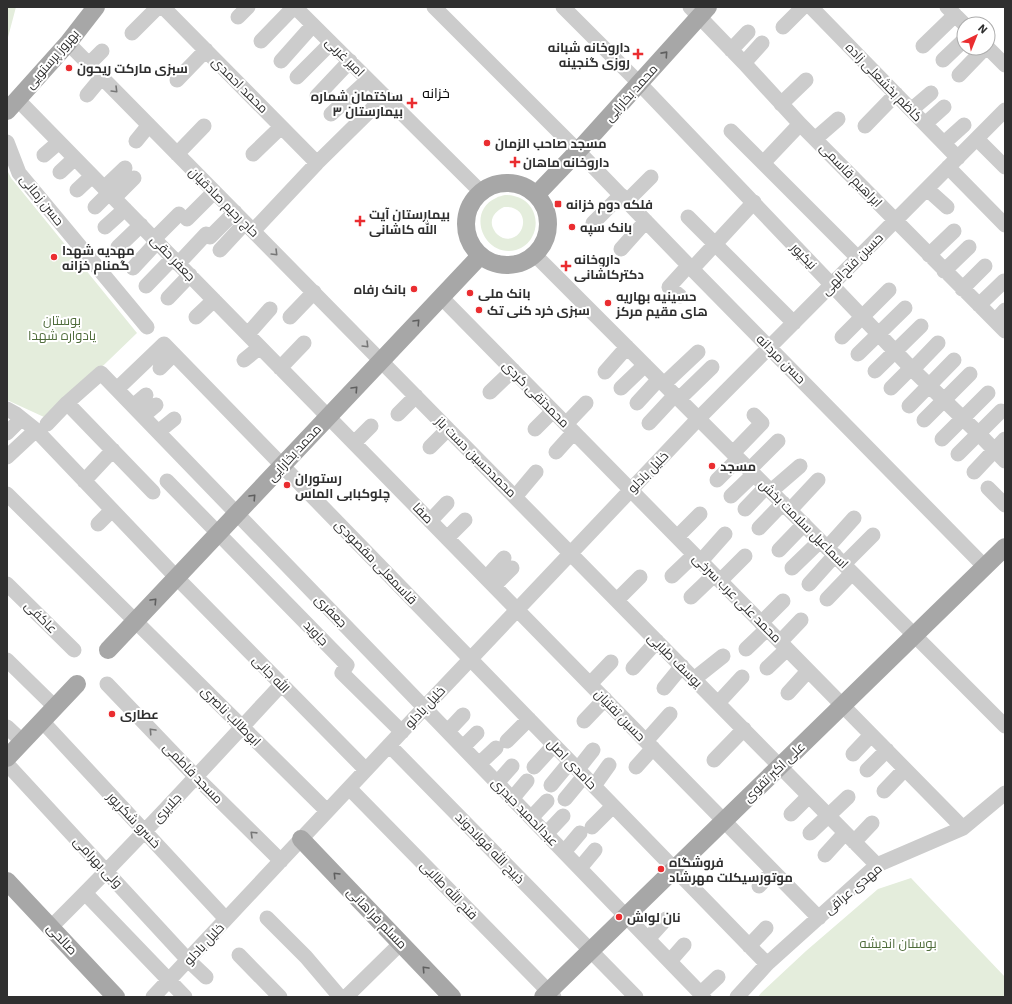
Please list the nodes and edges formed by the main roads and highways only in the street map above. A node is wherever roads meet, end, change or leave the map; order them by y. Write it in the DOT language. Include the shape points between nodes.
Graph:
graph roads {
  1 [pos="96,7"];
  2 [pos="699,10"];
  3 [pos="12,105"];
  4 [pos="536,195"];
  5 [pos="480,256"];
  6 [pos="1005,547"];
  7 [pos="108,650"];
  8 [pos="77,684"];
  9 [pos="7,758"];
  10 [pos="302,839"];
  11 [pos="7,881"];
  12 [pos="549,995"];
  13 [pos="116,997"];
  14 [pos="452,997"];
  1 -- 3 [label="main road, بهروز پرستویی"];
  4 -- 2 [label="main road, محمد بخارایی, one-way" via="639,83"];
  4 -- 5 [label="main road" via="544,206 548,218 548,232 535,255 525,262 514,265 490,262"];
  4 -- 5 [label="main road" via="526,188 503,183 481,192 473,201 466,224 467,236"];
  7 -- 5 [label="main road, محمد بخارایی, one-way"];
  6 -- 12 [label="main road, علی اکبر تقوی" via="590,951"];
  8 -- 9 [label="main road"];
  14 -- 10 [label="main road, مسلم فراهانی, one-way"];
  11 -- 13 [label="main road, صالحی"];
}
